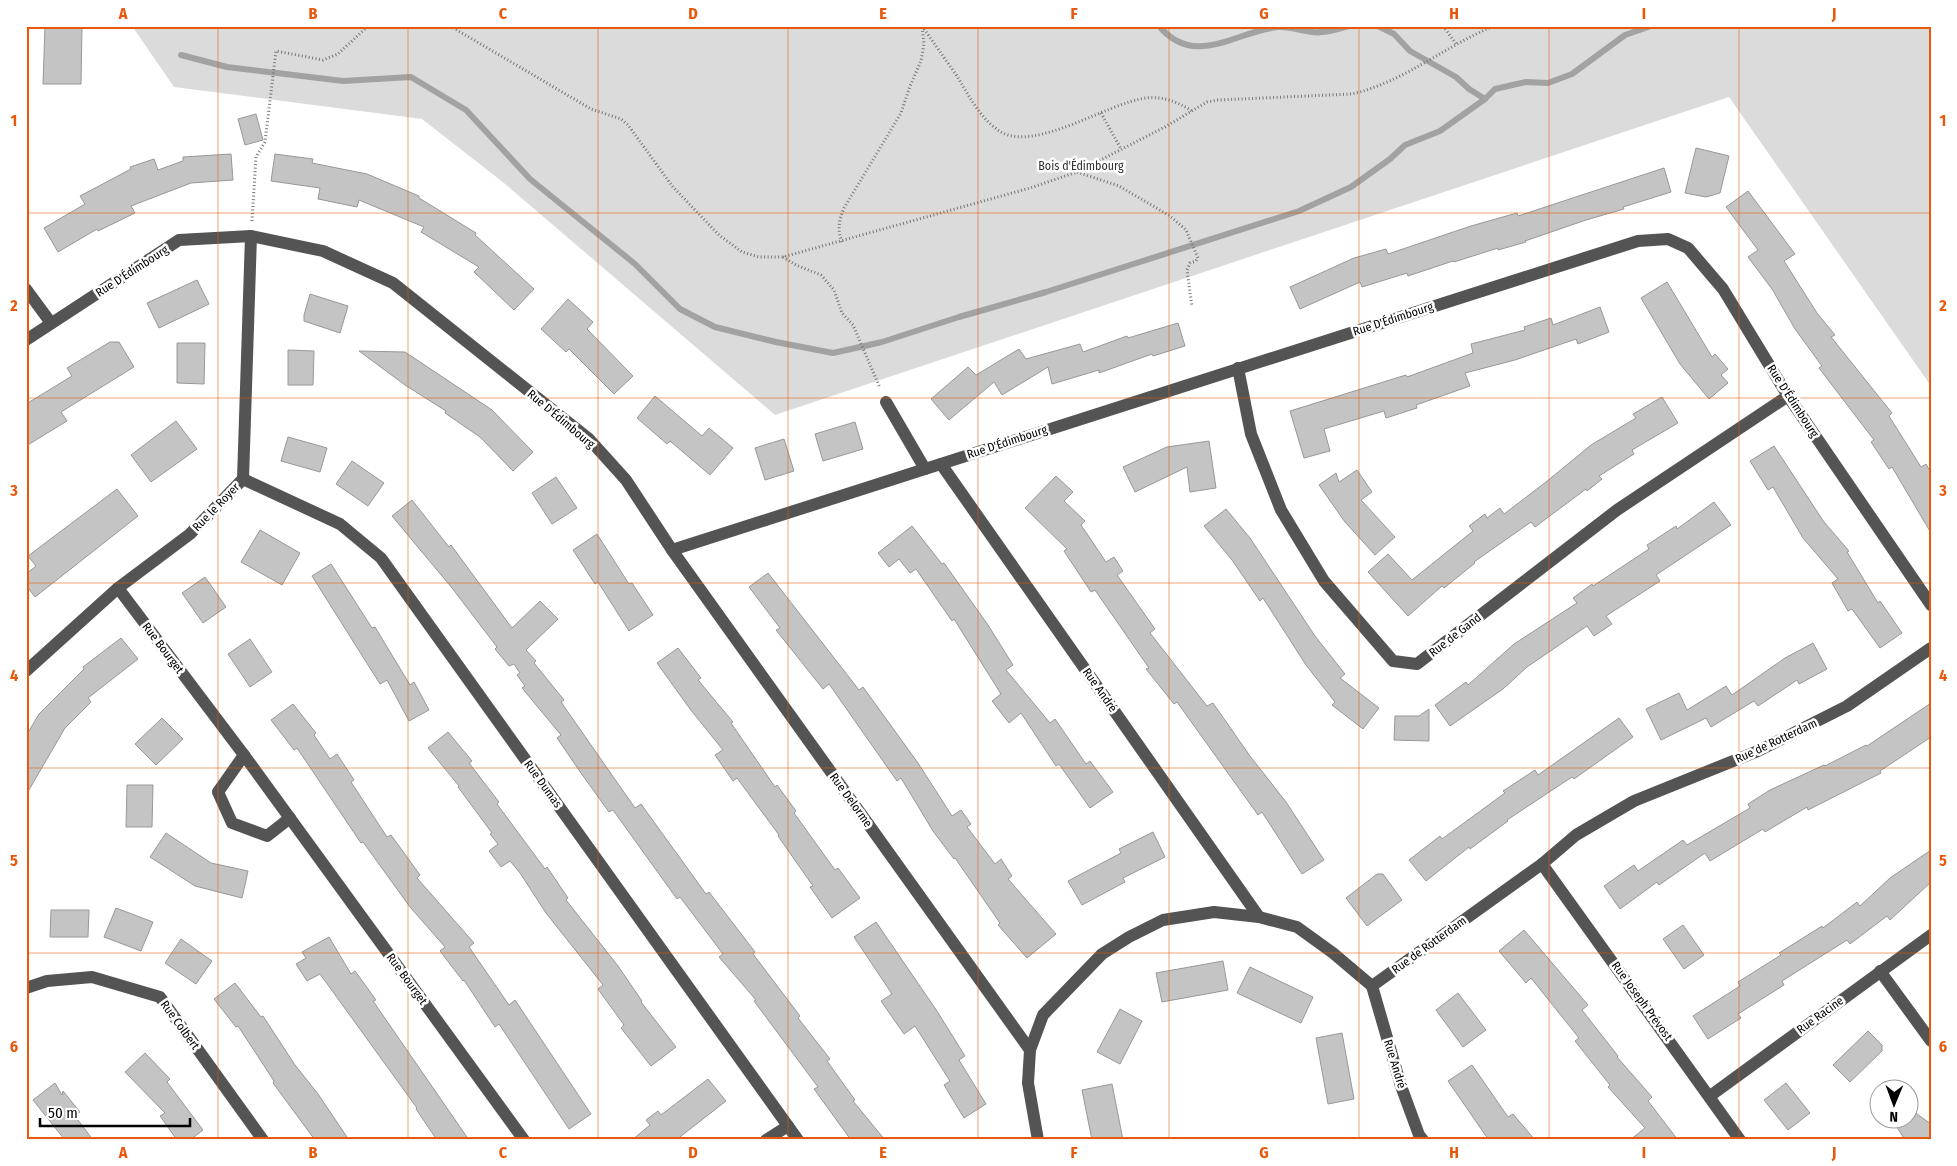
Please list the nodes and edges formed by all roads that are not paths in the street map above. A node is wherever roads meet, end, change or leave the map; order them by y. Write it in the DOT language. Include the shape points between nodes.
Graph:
graph roads {
  1 [pos="251,236"];
  2 [pos="26,290"];
  3 [pos="51,323"];
  4 [pos="26,340"];
  5 [pos="1238,368"];
  6 [pos="1788,396"];
  7 [pos="886,402"];
  8 [pos="941,464"];
  9 [pos="925,469"];
  10 [pos="243,479"];
  11 [pos="672,550"];
  12 [pos="118,588"];
  13 [pos="1931,605"];
  14 [pos="1931,648"];
  15 [pos="26,670"];
  16 [pos="244,755"];
  17 [pos="290,818"];
  18 [pos="1542,864"];
  19 [pos="1259,917"];
  20 [pos="1931,935"];
  21 [pos="1880,971"];
  22 [pos="1372,986"];
  23 [pos="26,988"];
  24 [pos="1931,1041"];
  25 [pos="1030,1050"];
  26 [pos="1710,1096"];
  27 [pos="788,1126"];
  28 [pos="263,1140"];
  29 [pos="524,1140"];
  30 [pos="766,1140"];
  31 [pos="798,1140"];
  32 [pos="1038,1140"];
  33 [pos="1423,1140"];
  34 [pos="1740,1140"];
  1 -- 3 [label="street, Rue D'Édimbourg" via="179,240"];
  1 -- 10 [label="street, Rue le Royer"];
  1 -- 11 [label="street, Rue D'Édimbourg" via="323,251 394,283 589,440 626,480"];
  2 -- 3 [label="street"];
  3 -- 4 [label="street, Rue D'Édimbourg"];
  5 -- 6 [label="street, Rue D'Édimbourg" via="1638,241 1668,239 1688,248 1723,289"];
  5 -- 6 [label="street, Rue de Gand" via="1251,434 1281,510 1324,581 1393,661 1417,664 1617,510"];
  5 -- 8 [label="street, Rue D'Édimbourg"];
  6 -- 13 [label="street, Rue D'Édimbourg"];
  7 -- 9 [label="street"];
  8 -- 9 [label="street, Rue D'Édimbourg"];
  8 -- 19 [label="street, Rue André"];
  9 -- 11 [label="street, Rue D'Édimbourg"];
  10 -- 12 [label="street, Rue le Royer" via="190,534"];
  10 -- 27 [label="street, Rue Dumas" via="340,524 381,558"];
  11 -- 25 [label="street, Rue Delorme"];
  12 -- 15 [label="street, Rue le Royer"];
  12 -- 16 [label="street, Rue Bourget"];
  14 -- 18 [label="street, Rue de Rotterdam" via="1847,706 1758,751 1634,801 1576,835"];
  16 -- 17 [label="street, Rue Bourget"];
  16 -- 17 [label="street" via="218,792 232,823 267,836"];
  17 -- 29 [label="street, Rue Bourget"];
  18 -- 22 [label="street, Rue de Rotterdam"];
  18 -- 26 [label="street, Rue Joseph Prévost"];
  19 -- 22 [label="street" via="1297,927"];
  19 -- 25 [label="street" via="1214,912 1163,920 1129,936 1102,954 1043,1014"];
  20 -- 21 [label="street, Rue Racine"];
  21 -- 24 [label="street"];
  21 -- 26 [label="street, Rue Racine"];
  22 -- 33 [label="street, Rue André" via="1401,1086"];
  23 -- 28 [label="street, Rue Colbert" via="47,981 92,977 160,997"];
  25 -- 32 [label="street" via="1028,1083"];
  26 -- 34 [label="street, Rue Joseph Prévost"];
  27 -- 30 [label="street"];
  27 -- 31 [label="street, Rue Dumas"];
}
